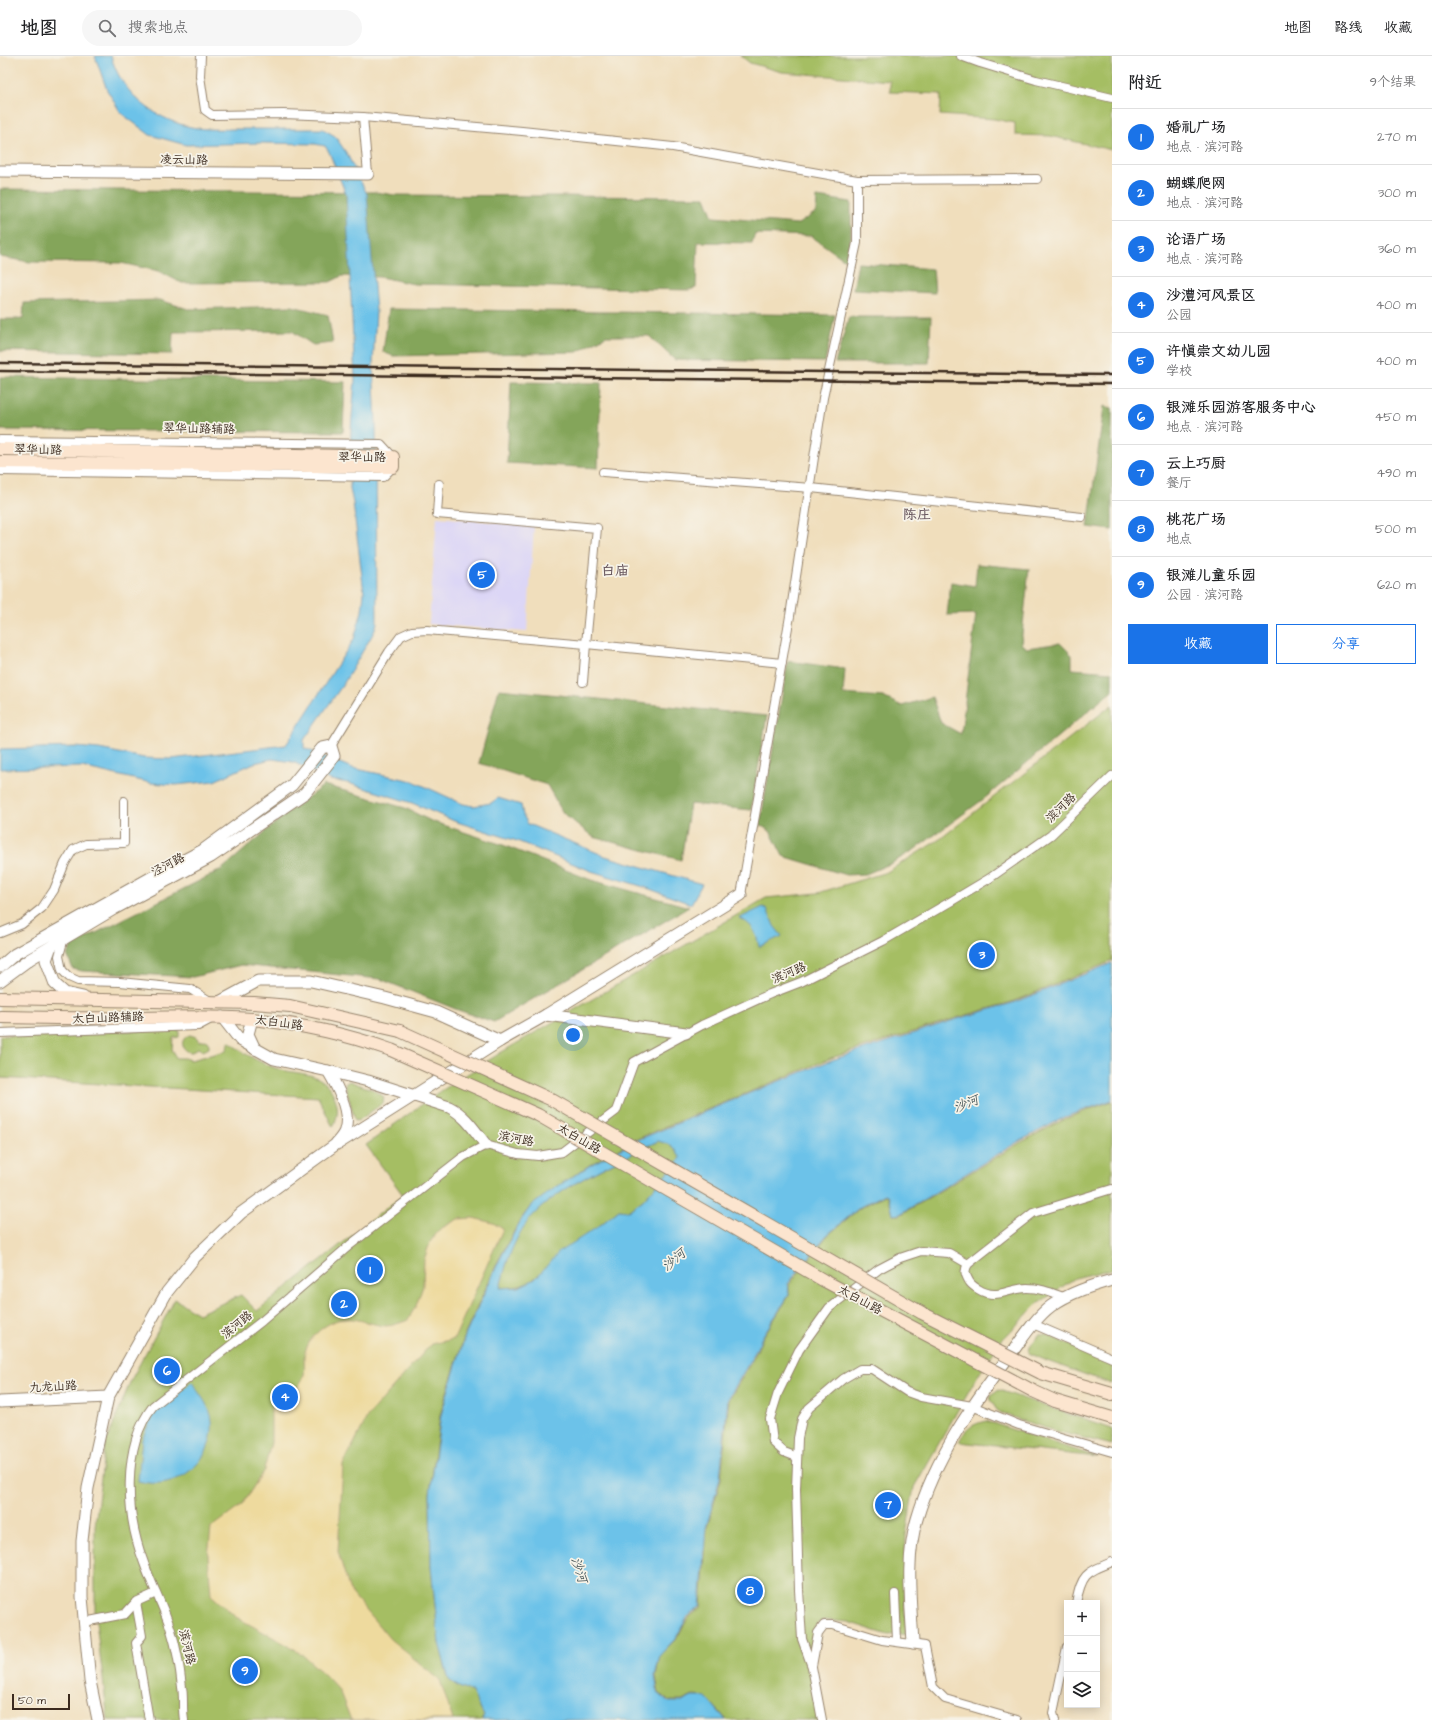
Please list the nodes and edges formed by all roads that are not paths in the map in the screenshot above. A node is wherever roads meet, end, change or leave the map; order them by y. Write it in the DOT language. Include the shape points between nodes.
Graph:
graph roads {
  1 [pos="201,56"];
  2 [pos="961,56"];
  3 [pos="1112,98"];
  4 [pos="363,117"];
  5 [pos="0,172"];
  6 [pos="366,174"];
  7 [pos="1037,179"];
  8 [pos="857,180"];
  9 [pos="0,440"];
  10 [pos="0,449"];
  11 [pos="0,462"];
  12 [pos="387,465"];
  13 [pos="336,467"];
  14 [pos="0,471"];
  15 [pos="603,472"];
  16 [pos="439,484"];
  17 [pos="810,488"];
  18 [pos="1082,517"];
  19 [pos="586,644"];
  20 [pos="782,663"];
  21 [pos="583,682"];
  22 [pos="329,750"];
  23 [pos="1112,776"];
  24 [pos="124,801"];
  25 [pos="742,895"];
  26 [pos="0,933"];
  27 [pos="64,938"];
  28 [pos="50,948"];
  29 [pos="0,967"];
  30 [pos="0,981"];
  31 [pos="0,998"];
  32 [pos="91,999"];
  33 [pos="216,1001"];
  34 [pos="546,1015"];
  35 [pos="0,1017"];
  36 [pos="218,1017"];
  37 [pos="252,1019"];
  38 [pos="0,1033"];
  39 [pos="686,1033"];
  40 [pos="500,1041"];
  41 [pos="256,1049"];
  42 [pos="328,1071"];
  43 [pos="413,1095"];
  44 [pos="486,1145"];
  45 [pos="335,1146"];
  46 [pos="1112,1189"];
  47 [pos="968,1264"];
  48 [pos="1112,1280"];
  49 [pos="1066,1298"];
  50 [pos="1033,1324"];
  51 [pos="1112,1358"];
  52 [pos="1112,1394"];
  53 [pos="108,1397"];
  54 [pos="0,1402"];
  55 [pos="972,1406"];
  56 [pos="1112,1418"];
  57 [pos="1112,1452"];
  58 [pos="797,1457"];
  59 [pos="1112,1562"];
  60 [pos="156,1592"];
  61 [pos="895,1594"];
  62 [pos="1077,1600"];
  63 [pos="136,1602"];
  64 [pos="84,1622"];
  65 [pos="897,1641"];
  66 [pos="913,1643"];
  67 [pos="1064,1661"];
  68 [pos="812,1668"];
  69 [pos="98,1720"];
  70 [pos="149,1720"];
  71 [pos="184,1720"];
  72 [pos="822,1720"];
  73 [pos="1017,1720"];
  74 [pos="1055,1720"];
  1 -- 4 [label="street" via="200,76 205,110 212,115"];
  2 -- 3 [label="street" via="1036,80"];
  4 -- 6 [label="street"];
  4 -- 8 [label="street" via="673,147"];
  5 -- 6 [label="street, 凌云山路"];
  7 -- 8 [label="street"];
  8 -- 17 [label="street" via="857,243 823,398"];
  9 -- 12 [label="street, 翠华山路辅路" via="381,444"];
  10 -- 13 [label="main road, 翠华山路"];
  11 -- 13 [label="main road, 翠华山路"];
  12 -- 13 [label="main road, 翠华山路"];
  12 -- 13 [label="street"];
  13 -- 14 [label="street"];
  15 -- 17 [label="street"];
  16 -- 19 [label="street" via="437,514 597,528"];
  17 -- 18 [label="street"];
  17 -- 20 [label="street"];
  19 -- 20 [label="street"];
  19 -- 21 [label="street"];
  19 -- 22 [label="street" via="427,630 412,631 401,636 388,652"];
  20 -- 25 [label="street"];
  22 -- 27 [label="street, 泾河路" via="305,793 211,857"];
  22 -- 29 [label="street, 泾河路" via="292,785 203,850 15,954"];
  23 -- 39 [label="street, 滨河路" via="1051,835 990,878 883,941 801,982"];
  24 -- 26 [label="street" via="124,842 86,844 73,850 54,890 42,908 22,924"];
  25 -- 34 [label="street"];
  27 -- 28 [label="street, 泾河路"];
  27 -- 33 [label="street" via="59,956 62,970 69,977 78,980 190,989"];
  28 -- 30 [label="street, 泾河路"];
  28 -- 32 [label="street" via="46,960 55,984 65,992"];
  31 -- 32 [label="main road, 太白山路"];
  32 -- 33 [label="main road, 太白山路"];
  33 -- 40 [label="street" via="258,981 311,981 436,1012"];
  33 -- 52 [label="main road, 太白山路, bridge" via="290,1006 400,1031 552,1100 922,1313 1041,1373"];
  34 -- 39 [label="street"];
  34 -- 40 [label="street"];
  35 -- 36 [label="main road, 太白山路"];
  36 -- 37 [label="main road, 太白山路"];
  36 -- 38 [label="street, 太白山路辅路" via="198,1026"];
  36 -- 41 [label="street" via="240,1040"];
  37 -- 41 [label="street" via="248,1034"];
  37 -- 56 [label="main road, 太白山路, bridge" via="309,1027 372,1043 538,1115 823,1280 1033,1391 1054,1401"];
  39 -- 44 [label="street, 滨河路" via="634,1062 616,1111 562,1152 538,1156 518,1154"];
  40 -- 43 [label="street"];
  41 -- 42 [label="street" via="274,1059"];
  42 -- 43 [label="street"];
  42 -- 45 [label="street" via="340,1090 346,1118 345,1131"];
  43 -- 44 [label="street" via="445,1109 456,1110"];
  43 -- 45 [label="street"];
  44 -- 60 [label="street, 滨河路" via="463,1157 350,1245 262,1321 149,1411 138,1432 133,1455 130,1504 140,1550"];
  45 -- 53 [label="street" via="241,1213 195,1257 167,1292"];
  46 -- 47 [label="street" via="1033,1214"];
  47 -- 49 [label="street" via="966,1275 971,1284 984,1293 997,1295 1025,1288 1045,1290"];
  47 -- 58 [label="street" via="949,1253 922,1251 900,1258 879,1270 830,1308 799,1350 778,1393 770,1419 773,1442 784,1452"];
  48 -- 49 [label="street" via="1086,1287"];
  49 -- 50 [label="street" via="1051,1306"];
  50 -- 51 [label="street"];
  50 -- 55 [label="street"];
  53 -- 54 [label="street, 九龙山路"];
  53 -- 64 [label="street" via="88,1488 82,1541"];
  55 -- 57 [label="street" via="1019,1425"];
  55 -- 58 [label="street" via="922,1397 907,1392 872,1369 860,1369 843,1378 809,1408 802,1419"];
  55 -- 66 [label="street" via="934,1472 917,1520 912,1543"];
  58 -- 68 [label="street" via="796,1497 802,1639"];
  59 -- 62 [label="street" via="1089,1572 1080,1586"];
  60 -- 63 [label="street"];
  60 -- 71 [label="street, 滨河路" via="171,1630 179,1661"];
  61 -- 65 [label="street"];
  63 -- 64 [label="street" via="125,1614"];
  63 -- 70 [label="street" via="142,1636 136,1643"];
  64 -- 69 [label="street" via="90,1681"];
  65 -- 66 [label="street"];
  65 -- 68 [label="street" via="882,1640 833,1625 824,1625 818,1633"];
  66 -- 73 [label="street" via="925,1646 933,1686 945,1699"];
  67 -- 74 [label="street" via="1053,1713"];
  68 -- 72 [label="street"];
}
